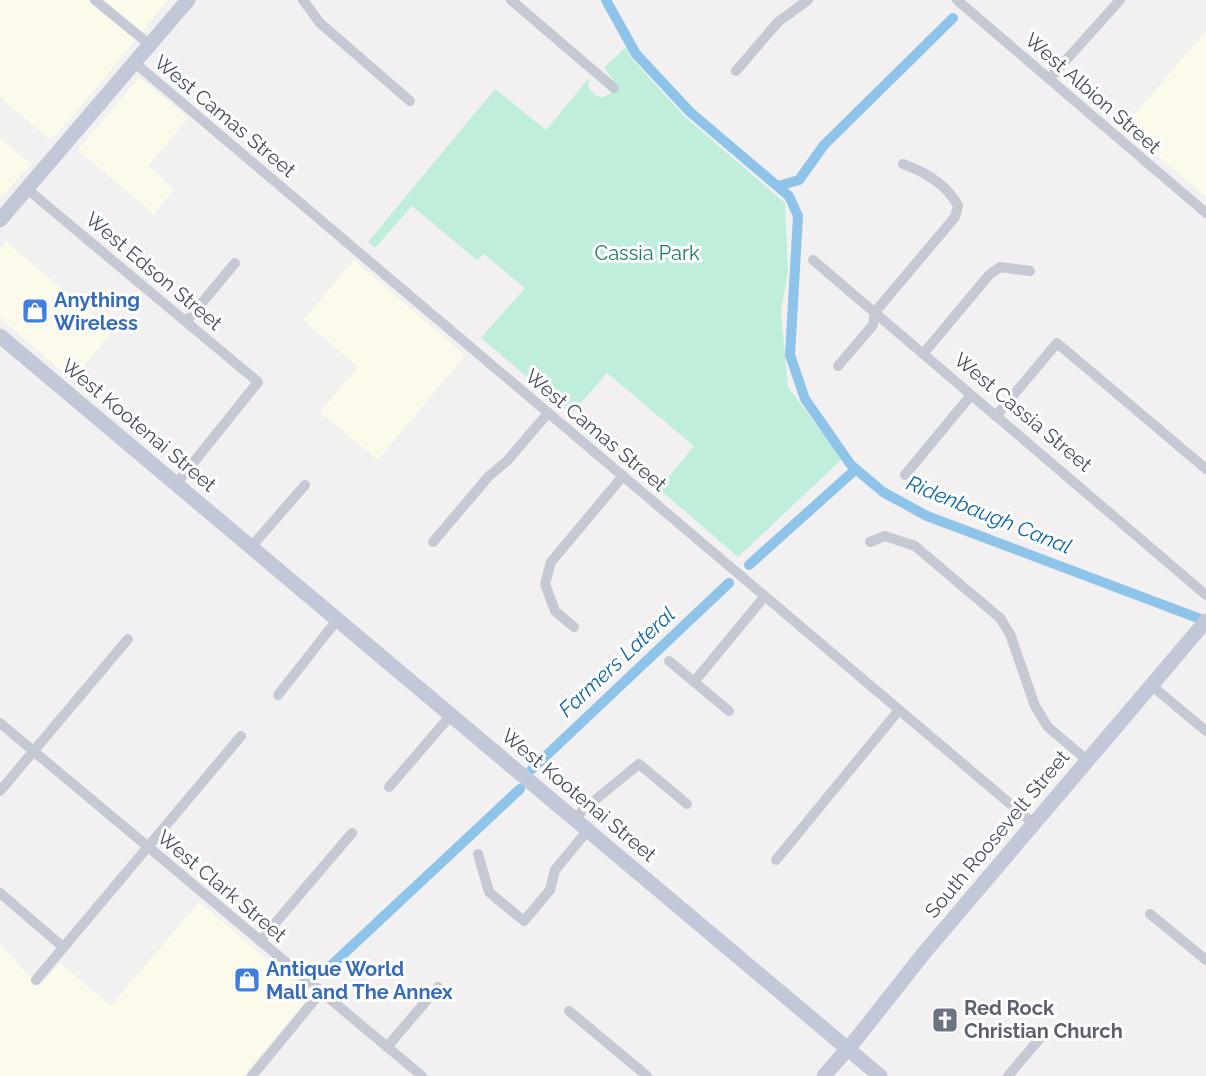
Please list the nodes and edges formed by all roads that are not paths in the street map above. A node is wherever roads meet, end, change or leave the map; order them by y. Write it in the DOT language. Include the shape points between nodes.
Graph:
graph roads {
  1 [pos="95,0"];
  2 [pos="188,0"];
  3 [pos="303,0"];
  4 [pos="511,0"];
  5 [pos="808,0"];
  6 [pos="957,0"];
  7 [pos="1120,0"];
  8 [pos="150,45"];
  9 [pos="135,63"];
  10 [pos="736,70"];
  11 [pos="1049,79"];
  12 [pos="614,88"];
  13 [pos="410,101"];
  14 [pos="903,164"];
  15 [pos="27,189"];
  16 [pos="1206,213"];
  17 [pos="0,220"];
  18 [pos="813,260"];
  19 [pos="235,263"];
  20 [pos="1030,271"];
  21 [pos="875,312"];
  22 [pos="186,322"];
  23 [pos="0,336"];
  24 [pos="923,354"];
  25 [pos="838,366"];
  26 [pos="972,395"];
  27 [pos="548,413"];
  28 [pos="996,416"];
  29 [pos="1206,469"];
  30 [pos="905,475"];
  31 [pos="623,476"];
  32 [pos="177,483"];
  33 [pos="305,485"];
  34 [pos="433,542"];
  35 [pos="870,542"];
  36 [pos="251,547"];
  37 [pos="1206,595"];
  38 [pos="763,599"];
  39 [pos="337,620"];
  40 [pos="574,627"];
  41 [pos="1203,629"];
  42 [pos="128,639"];
  43 [pos="669,661"];
  44 [pos="694,682"];
  45 [pos="1151,685"];
  46 [pos="278,695"];
  47 [pos="899,710"];
  48 [pos="729,711"];
  49 [pos="451,716"];
  50 [pos="0,723"];
  51 [pos="1206,731"];
  52 [pos="242,736"];
  53 [pos="34,751"];
  54 [pos="1087,760"];
  55 [pos="389,787"];
  56 [pos="0,791"];
  57 [pos="687,804"];
  58 [pos="575,819"];
  59 [pos="1034,824"];
  60 [pos="588,830"];
  61 [pos="352,833"];
  62 [pos="148,847"];
  63 [pos="478,854"];
  64 [pos="776,860"];
  65 [pos="0,893"];
  66 [pos="1150,914"];
  67 [pos="260,941"];
  68 [pos="63,947"];
  69 [pos="1206,960"];
  70 [pos="36,980"];
  71 [pos="438,987"];
  72 [pos="321,992"];
  73 [pos="569,1011"];
  74 [pos="1042,1036"];
  75 [pos="387,1047"];
  76 [pos="847,1049"];
  77 [pos="252,1076"];
  78 [pos="422,1076"];
  79 [pos="648,1076"];
  80 [pos="824,1076"];
  81 [pos="880,1076"];
  82 [pos="1008,1076"];
  1 -- 8 [label="street, West Camas Street"];
  2 -- 8 [label="street"];
  3 -- 13 [label="street" via="320,22"];
  4 -- 12 [label="street"];
  5 -- 10 [label="street" via="778,22"];
  6 -- 11 [label="street, West Albion Street"];
  7 -- 11 [label="street"];
  8 -- 9 [label="street"];
  9 -- 15 [label="street"];
  9 -- 27 [label="street, West Camas Street"];
  11 -- 16 [label="street, West Albion Street"];
  14 -- 21 [label="street" via="925,172 953,196 958,206 955,217"];
  15 -- 17 [label="street"];
  15 -- 22 [label="street, West Edson Street"];
  18 -- 21 [label="street, West Cassia Street"];
  19 -- 22 [label="street"];
  20 -- 24 [label="street" via="1000,267 989,275"];
  21 -- 24 [label="street, West Cassia Street"];
  21 -- 25 [label="street" via="873,325"];
  22 -- 32 [label="street, West Edson Street" via="258,382"];
  23 -- 32 [label="street, West Kootenai Street"];
  24 -- 26 [label="street, West Cassia Street"];
  26 -- 28 [label="street, West Cassia Street"];
  26 -- 30 [label="street"];
  27 -- 31 [label="street, West Camas Street"];
  27 -- 34 [label="street"];
  28 -- 29 [label="street" via="1057,343"];
  28 -- 37 [label="street, West Cassia Street"];
  31 -- 38 [label="street, West Camas Street"];
  31 -- 40 [label="street" via="551,562 545,584 555,611"];
  32 -- 36 [label="street, West Kootenai Street"];
  33 -- 36 [label="street"];
  35 -- 54 [label="street" via="885,536 915,546 1000,618 1010,634 1035,706 1048,727"];
  36 -- 39 [label="street, West Kootenai Street"];
  38 -- 44 [label="street"];
  38 -- 47 [label="street, West Camas Street"];
  39 -- 46 [label="street"];
  39 -- 49 [label="street, West Kootenai Street"];
  41 -- 45 [label="street, South Roosevelt Street"];
  42 -- 53 [label="street"];
  43 -- 44 [label="street"];
  44 -- 48 [label="street"];
  45 -- 51 [label="street"];
  45 -- 54 [label="street, South Roosevelt Street"];
  47 -- 59 [label="street, West Camas Street"];
  47 -- 64 [label="street"];
  49 -- 55 [label="street"];
  49 -- 58 [label="street, West Kootenai Street"];
  50 -- 53 [label="street, West Clark Street"];
  52 -- 62 [label="street"];
  53 -- 56 [label="street"];
  53 -- 62 [label="street, West Clark Street"];
  54 -- 59 [label="street, South Roosevelt Street"];
  57 -- 58 [label="street" via="639,764"];
  58 -- 60 [label="street, West Kootenai Street"];
  59 -- 76 [label="street, South Roosevelt Street"];
  60 -- 63 [label="street" via="555,870 550,890 524,921 489,892"];
  60 -- 76 [label="street, West Kootenai Street"];
  61 -- 67 [label="street"];
  62 -- 67 [label="street, West Clark Street"];
  62 -- 68 [label="street"];
  65 -- 68 [label="street"];
  66 -- 69 [label="street"];
  67 -- 72 [label="street, West Clark Street"];
  68 -- 70 [label="street"];
  71 -- 75 [label="street"];
  72 -- 75 [label="street, West Clark Street"];
  72 -- 77 [label="street"];
  73 -- 79 [label="street"];
  74 -- 82 [label="street"];
  75 -- 78 [label="street, West Clark Street"];
  76 -- 80 [label="street, South Roosevelt Street"];
  76 -- 81 [label="street, West Kootenai Street"];
}
